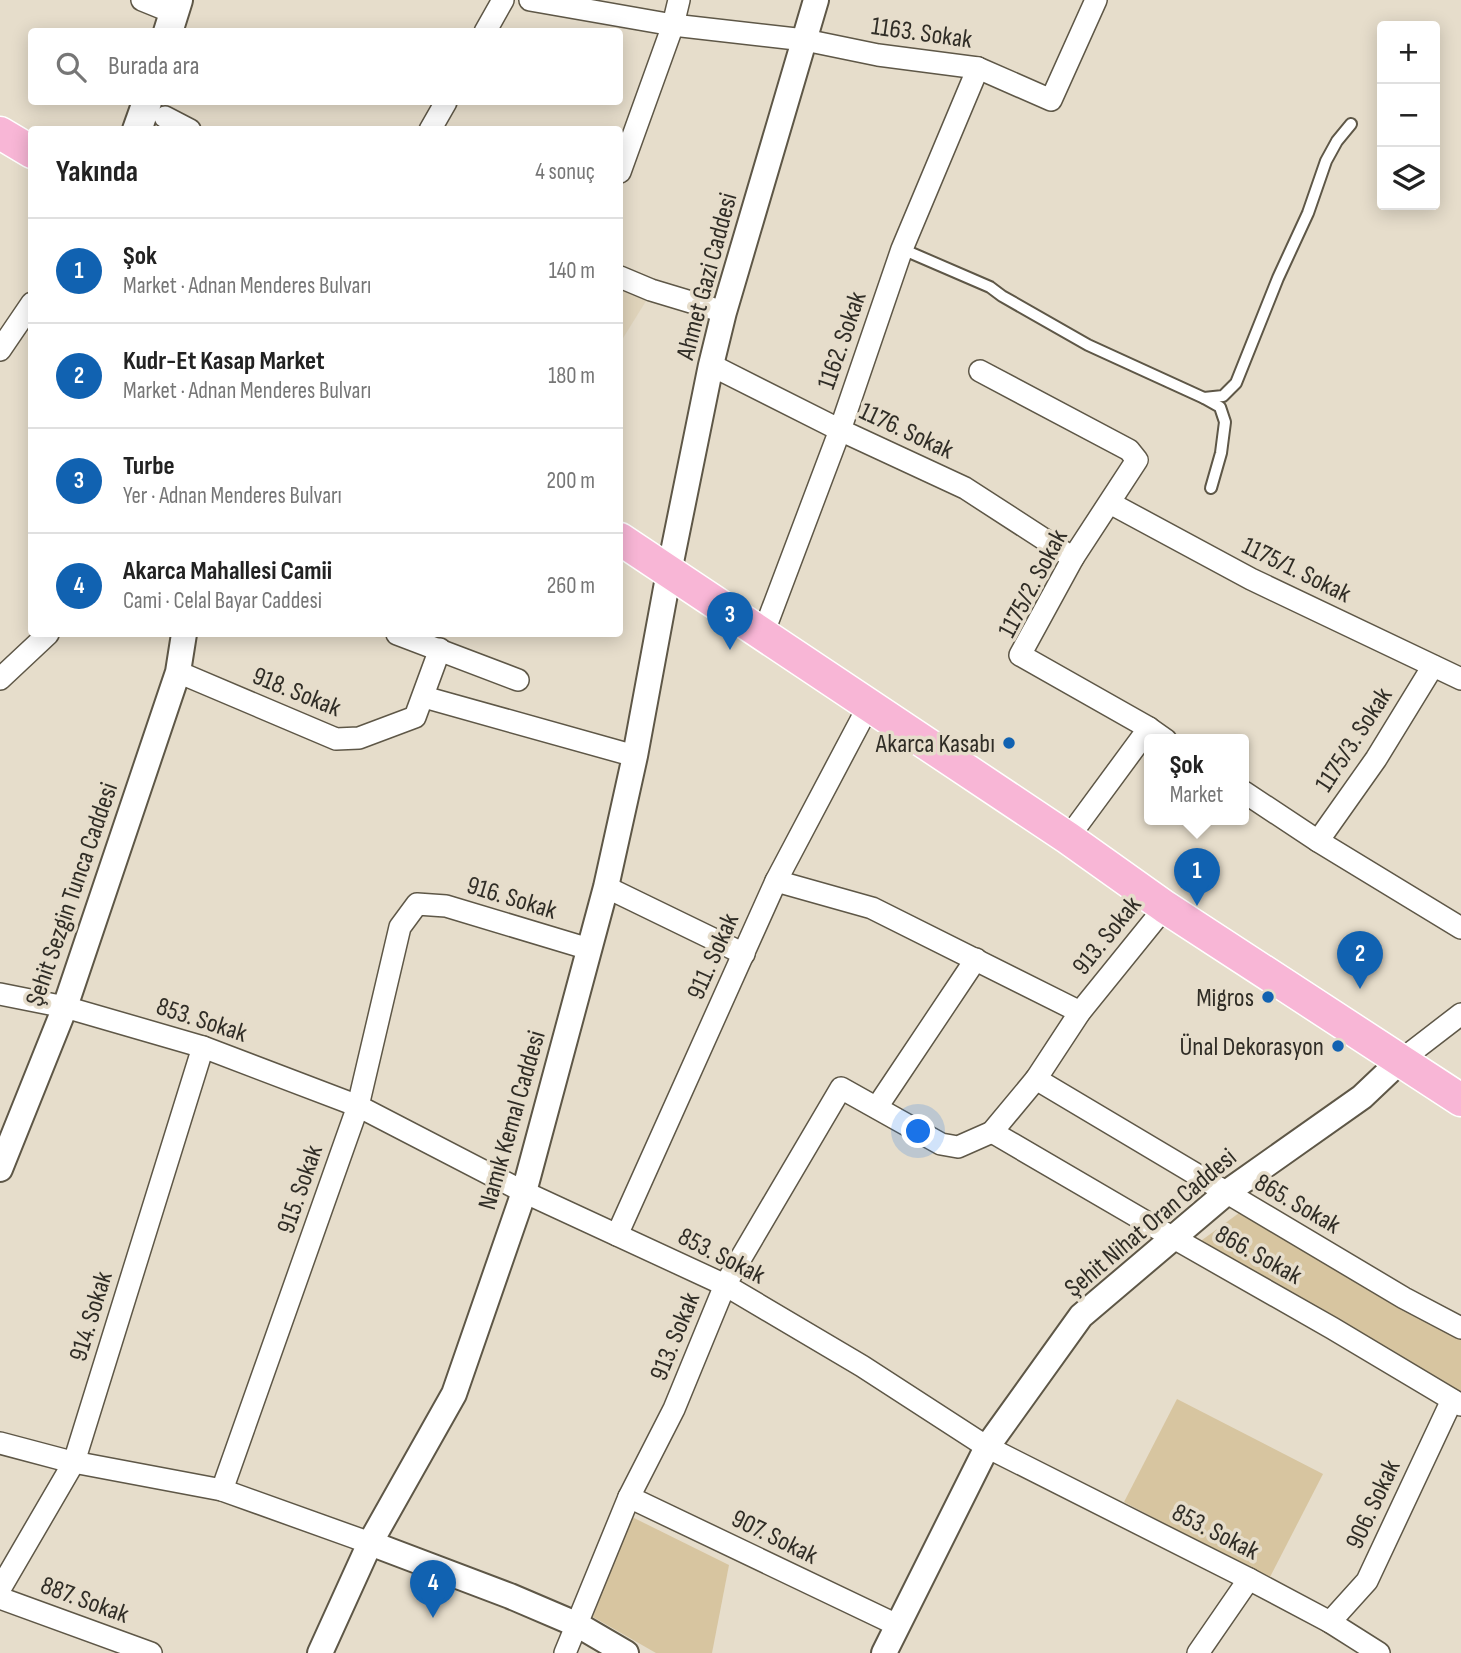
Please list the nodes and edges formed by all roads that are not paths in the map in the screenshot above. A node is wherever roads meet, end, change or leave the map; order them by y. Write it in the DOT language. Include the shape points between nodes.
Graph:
graph roads {
  1 [pos="142,0"];
  2 [pos="504,0"];
  3 [pos="530,0"];
  4 [pos="679,0"];
  5 [pos="816,0"];
  6 [pos="1096,0"];
  7 [pos="174,15"];
  8 [pos="673,25"];
  9 [pos="487,28"];
  10 [pos="805,40"];
  11 [pos="978,68"];
  12 [pos="444,105"];
  13 [pos="156,109"];
  14 [pos="1351,124"];
  15 [pos="141,126"];
  16 [pos="184,126"];
  17 [pos="432,126"];
  18 [pos="0,133"];
  19 [pos="28,150"];
  20 [pos="623,164"];
  21 [pos="902,249"];
  22 [pos="623,278"];
  23 [pos="28,309"];
  24 [pos="724,312"];
  25 [pos="0,350"];
  26 [pos="711,365"];
  27 [pos="980,371"];
  28 [pos="1204,398"];
  29 [pos="840,430"];
  30 [pos="1211,488"];
  31 [pos="1110,503"];
  32 [pos="623,541"];
  33 [pos="1073,558"];
  34 [pos="669,572"];
  35 [pos="763,634"];
  36 [pos="45,637"];
  37 [pos="184,637"];
  38 [pos="406,637"];
  39 [pos="440,649"];
  40 [pos="1433,666"];
  41 [pos="178,672"];
  42 [pos="0,679"];
  43 [pos="1461,679"];
  44 [pos="518,680"];
  45 [pos="424,697"];
  46 [pos="869,705"];
  47 [pos="1157,734"];
  48 [pos="1144,749"];
  49 [pos="635,756"];
  50 [pos="1249,795"];
  51 [pos="1068,838"];
  52 [pos="1318,841"];
  53 [pos="776,881"];
  54 [pos="606,887"];
  55 [pos="417,905"];
  56 [pos="1165,907"];
  57 [pos="1461,928"];
  58 [pos="589,949"];
  59 [pos="744,954"];
  60 [pos="976,959"];
  61 [pos="0,994"];
  62 [pos="65,1007"];
  63 [pos="1080,1012"];
  64 [pos="1461,1014"];
  65 [pos="203,1047"];
  66 [pos="1400,1061"];
  67 [pos="1036,1079"];
  68 [pos="1461,1100"];
  69 [pos="358,1106"];
  70 [pos="877,1107"];
  71 [pos="992,1132"];
  72 [pos="0,1169"];
  73 [pos="524,1192"];
  74 [pos="1226,1193"];
  75 [pos="617,1235"];
  76 [pos="1172,1237"];
  77 [pos="725,1285"];
  78 [pos="1461,1328"];
  79 [pos="1456,1402"];
  80 [pos="0,1443"];
  81 [pos="987,1447"];
  82 [pos="74,1462"];
  83 [pos="222,1490"];
  84 [pos="629,1497"];
  85 [pos="370,1543"];
  86 [pos="1249,1579"];
  87 [pos="0,1589"];
  88 [pos="0,1598"];
  89 [pos="1329,1622"];
  90 [pos="578,1625"];
  91 [pos="897,1625"];
  92 [pos="151,1653"];
  93 [pos="320,1653"];
  94 [pos="565,1653"];
  95 [pos="626,1653"];
  96 [pos="884,1653"];
  97 [pos="1198,1653"];
  98 [pos="1379,1653"];
  1 -- 7 [label="street"];
  2 -- 9 [label="street"];
  3 -- 8 [label="street, 1163. Sokak"];
  4 -- 8 [label="street"];
  5 -- 10 [label="street, Ahmet Gazi Caddesi"];
  6 -- 11 [label="street, 1163. Sokak" via="1051,100"];
  8 -- 10 [label="street, 1163. Sokak"];
  8 -- 20 [label="street"];
  10 -- 11 [label="street, 1163. Sokak"];
  10 -- 24 [label="street, Ahmet Gazi Caddesi"];
  11 -- 21 [label="street, 1162. Sokak"];
  12 -- 17 [label="street"];
  13 -- 15 [label="main road"];
  13 -- 16 [label="street"];
  14 -- 28 [label="lane" via="1326,161 1236,383 1223,396"];
  18 -- 19 [label="main road"];
  21 -- 28 [label="lane" via="990,287 1088,345"];
  21 -- 29 [label="street, 1162. Sokak"];
  22 -- 24 [label="street"];
  23 -- 25 [label="street"];
  24 -- 26 [label="street, Ahmet Gazi Caddesi"];
  26 -- 29 [label="street, 1176. Sokak"];
  26 -- 34 [label="street, Ahmet Gazi Caddesi"];
  27 -- 31 [label="street, 1175/2. Sokak" via="1129,450 1137,460"];
  28 -- 30 [label="lane" via="1220,407 1225,422"];
  29 -- 33 [label="street, 1176. Sokak" via="965,488"];
  29 -- 35 [label="street, 1162. Sokak"];
  31 -- 33 [label="street, 1175/2. Sokak"];
  31 -- 40 [label="street, 1175/1. Sokak" via="1251,579"];
  32 -- 34 [label="main road"];
  33 -- 47 [label="street, 1175/2. Sokak" via="1020,655"];
  34 -- 35 [label="main road"];
  34 -- 49 [label="street, Namık Kemal Caddesi"];
  35 -- 46 [label="main road"];
  36 -- 42 [label="street"];
  37 -- 41 [label="street, Şehit Sezgin Tunca Caddesi"];
  38 -- 39 [label="street"];
  39 -- 44 [label="street"];
  39 -- 45 [label="street, 918. Sokak"];
  40 -- 43 [label="street, 1175/1. Sokak"];
  40 -- 52 [label="street, 1175/3. Sokak"];
  41 -- 45 [label="street, 918. Sokak" via="336,739 359,738 415,717"];
  41 -- 62 [label="street, Şehit Sezgin Tunca Caddesi"];
  45 -- 49 [label="street"];
  46 -- 51 [label="main road"];
  46 -- 53 [label="street, 911. Sokak"];
  48 -- 51 [label="street"];
  49 -- 54 [label="street, Namık Kemal Caddesi"];
  50 -- 52 [label="street"];
  51 -- 56 [label="main road"];
  52 -- 57 [label="street"];
  53 -- 59 [label="street, 911. Sokak"];
  53 -- 60 [label="street" via="872,908"];
  54 -- 58 [label="street, Namık Kemal Caddesi"];
  54 -- 59 [label="street"];
  55 -- 58 [label="street, 916. Sokak" via="446,906"];
  55 -- 69 [label="street, 915. Sokak" via="400,927"];
  56 -- 63 [label="street, 913. Sokak"];
  56 -- 66 [label="main road"];
  58 -- 73 [label="street, Namık Kemal Caddesi"];
  59 -- 75 [label="street, 911. Sokak"];
  60 -- 63 [label="street"];
  60 -- 70 [label="street"];
  61 -- 62 [label="street, 853. Sokak"];
  62 -- 65 [label="street, 853. Sokak"];
  62 -- 72 [label="street, Şehit Sezgin Tunca Caddesi"];
  63 -- 67 [label="street, 913. Sokak"];
  64 -- 66 [label="street"];
  65 -- 69 [label="street, 853. Sokak"];
  65 -- 82 [label="street, 914. Sokak"];
  66 -- 68 [label="main road"];
  66 -- 74 [label="street, Şehit Nihat Oran Caddesi" via="1362,1097"];
  67 -- 71 [label="street, 913. Sokak"];
  67 -- 74 [label="street, 865. Sokak"];
  69 -- 73 [label="street, 853. Sokak"];
  69 -- 83 [label="street, 915. Sokak"];
  70 -- 71 [label="street, 913. Sokak" via="941,1144 958,1147"];
  70 -- 77 [label="street, 913. Sokak" via="841,1088"];
  71 -- 76 [label="street, 866. Sokak"];
  73 -- 75 [label="street, 853. Sokak"];
  73 -- 85 [label="street, Namık Kemal Caddesi" via="454,1394"];
  74 -- 76 [label="street, Şehit Nihat Oran Caddesi"];
  74 -- 78 [label="street, 865. Sokak"];
  75 -- 77 [label="street, 853. Sokak"];
  76 -- 79 [label="street, 866. Sokak"];
  76 -- 81 [label="street, Şehit Nihat Oran Caddesi" via="1081,1316"];
  77 -- 81 [label="street, 853. Sokak"];
  77 -- 84 [label="street, 913. Sokak" via="674,1409"];
  79 -- 89 [label="street, 906. Sokak" via="1367,1581"];
  80 -- 82 [label="street"];
  81 -- 86 [label="street, 853. Sokak"];
  81 -- 91 [label="street, Şehit Nihat Oran Caddesi"];
  82 -- 83 [label="street"];
  82 -- 87 [label="street, 914. Sokak"];
  83 -- 85 [label="street"];
  84 -- 90 [label="street, 913. Sokak"];
  84 -- 91 [label="street, 907. Sokak"];
  85 -- 90 [label="street"];
  85 -- 93 [label="street, Namık Kemal Caddesi"];
  86 -- 89 [label="street, 853. Sokak"];
  86 -- 97 [label="street"];
  88 -- 92 [label="street, 887. Sokak"];
  89 -- 98 [label="street, 853. Sokak"];
  90 -- 94 [label="street, 913. Sokak"];
  90 -- 95 [label="street"];
  91 -- 96 [label="street, Şehit Nihat Oran Caddesi"];
}
